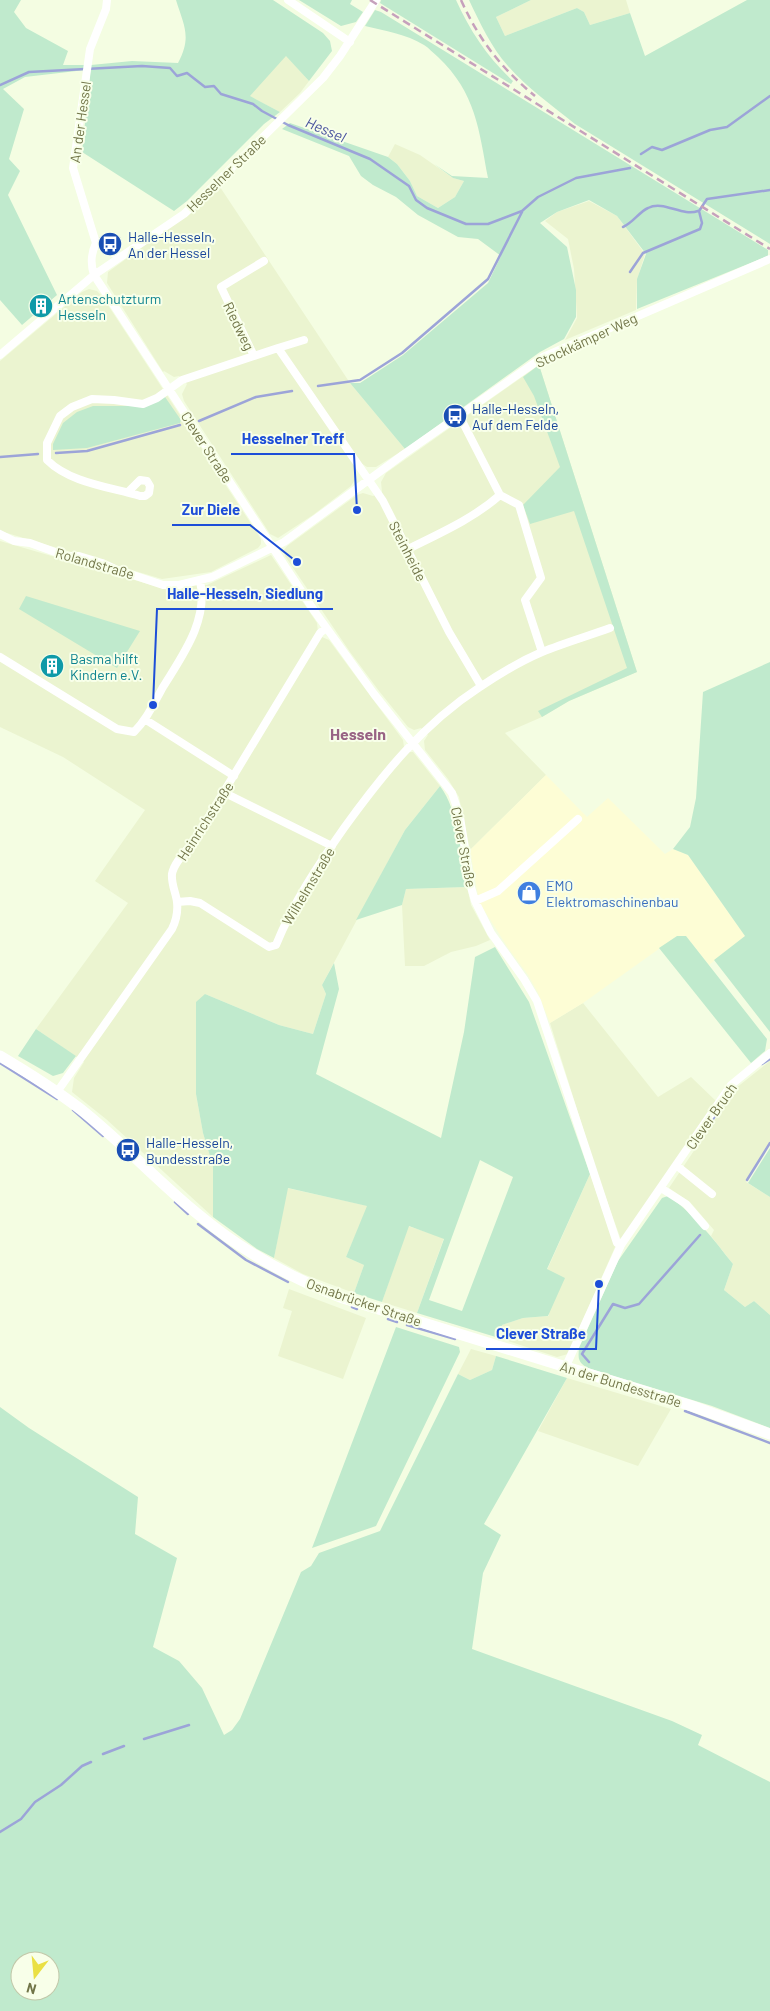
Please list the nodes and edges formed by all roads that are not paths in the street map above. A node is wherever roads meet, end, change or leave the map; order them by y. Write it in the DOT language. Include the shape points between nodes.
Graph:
graph roads {
  1 [pos="107,0"];
  2 [pos="288,0"];
  3 [pos="376,0"];
  4 [pos="350,42"];
  5 [pos="96,243"];
  6 [pos="118,257"];
  7 [pos="264,261"];
  8 [pos="769,262"];
  9 [pos="94,275"];
  10 [pos="304,340"];
  11 [pos="278,348"];
  12 [pos="0,354"];
  13 [pos="254,356"];
  14 [pos="168,388"];
  15 [pos="459,415"];
  16 [pos="368,480"];
  17 [pos="128,492"];
  18 [pos="500,495"];
  19 [pos="0,534"];
  20 [pos="273,547"];
  21 [pos="406,550"];
  22 [pos="200,581"];
  23 [pos="326,628"];
  24 [pos="610,628"];
  25 [pos="542,652"];
  26 [pos="0,657"];
  27 [pos="481,686"];
  28 [pos="146,720"];
  29 [pos="413,742"];
  30 [pos="234,776"];
  31 [pos="224,792"];
  32 [pos="578,819"];
  33 [pos="332,846"];
  34 [pos="475,901"];
  35 [pos="177,902"];
  36 [pos="770,1054"];
  37 [pos="0,1056"];
  38 [pos="57,1092"];
  39 [pos="676,1165"];
  40 [pos="661,1188"];
  41 [pos="712,1194"];
  42 [pos="705,1226"];
  43 [pos="621,1245"];
  44 [pos="471,1338"];
  45 [pos="566,1366"];
  46 [pos="770,1434"];
  1 -- 5 [label="street, An der Hessel" via="90,49 73,168"];
  2 -- 4 [label="street"];
  3 -- 4 [label="street, Hesselner Straße"];
  4 -- 6 [label="street, Hesselner Straße" via="323,78 184,214"];
  5 -- 6 [label="street"];
  5 -- 9 [label="street, An der Hessel" via="91,254"];
  6 -- 9 [label="street, Hesselner Straße"];
  7 -- 13 [label="street, Riedweg" via="221,287"];
  8 -- 15 [label="street, Stockkämper Weg" via="543,357"];
  9 -- 12 [label="street, Hesselner Straße"];
  9 -- 14 [label="street, Clever Straße"];
  10 -- 11 [label="street"];
  11 -- 13 [label="street"];
  11 -- 16 [label="street, Steinheide"];
  13 -- 14 [label="street" via="182,380"];
  14 -- 17 [label="street" via="143,404 92,400 72,407 60,416 47,445 47,460 56,469"];
  14 -- 20 [label="street, Clever Straße"];
  15 -- 16 [label="street, Stockkämper Weg"];
  15 -- 18 [label="street"];
  16 -- 20 [label="street, Stockkämper Weg"];
  16 -- 21 [label="street, Steinheide" via="383,501"];
  18 -- 21 [label="street" via="445,531"];
  18 -- 25 [label="street" via="519,505 542,578 526,600"];
  19 -- 22 [label="street, Rolandstraße" via="14,541 30,543 66,556 79,556 163,584"];
  20 -- 22 [label="street, Rolandstraße"];
  20 -- 23 [label="street, Clever Straße"];
  21 -- 27 [label="street, Steinheide"];
  22 -- 28 [label="street" via="203,592 194,632"];
  23 -- 29 [label="street, Clever Straße"];
  23 -- 30 [label="street, Heinrichstraße"];
  24 -- 25 [label="street"];
  25 -- 27 [label="street"];
  26 -- 28 [label="street" via="117,729 134,732"];
  27 -- 29 [label="street"];
  28 -- 30 [label="street"];
  29 -- 33 [label="street, Wilhelmstraße" via="376,782"];
  29 -- 34 [label="street, Clever Straße" via="456,803"];
  30 -- 31 [label="street, Heinrichstraße"];
  31 -- 33 [label="street"];
  31 -- 35 [label="street, Heinrichstraße" via="176,864 172,874"];
  32 -- 34 [label="street" via="498,891"];
  33 -- 35 [label="street, Wilhelmstraße" via="294,906 276,945 269,947 200,904"];
  34 -- 43 [label="street, Clever Straße" via="491,933 537,1001 617,1242"];
  35 -- 38 [label="street, Heinrichstraße" via="172,929"];
  36 -- 39 [label="street, Clever Bruch" via="731,1085"];
  37 -- 38 [label="main road, Osnabrücker Straße"];
  38 -- 44 [label="main road, Osnabrücker Straße" via="104,1129 198,1214 254,1255 320,1289"];
  39 -- 40 [label="street, Clever Bruch"];
  39 -- 41 [label="street"];
  40 -- 42 [label="street" via="686,1204"];
  40 -- 43 [label="street, Clever Bruch"];
  43 -- 45 [label="street"];
  44 -- 45 [label="main road, An der Bundesstraße"];
  45 -- 46 [label="main road, An der Bundesstraße"];
}
